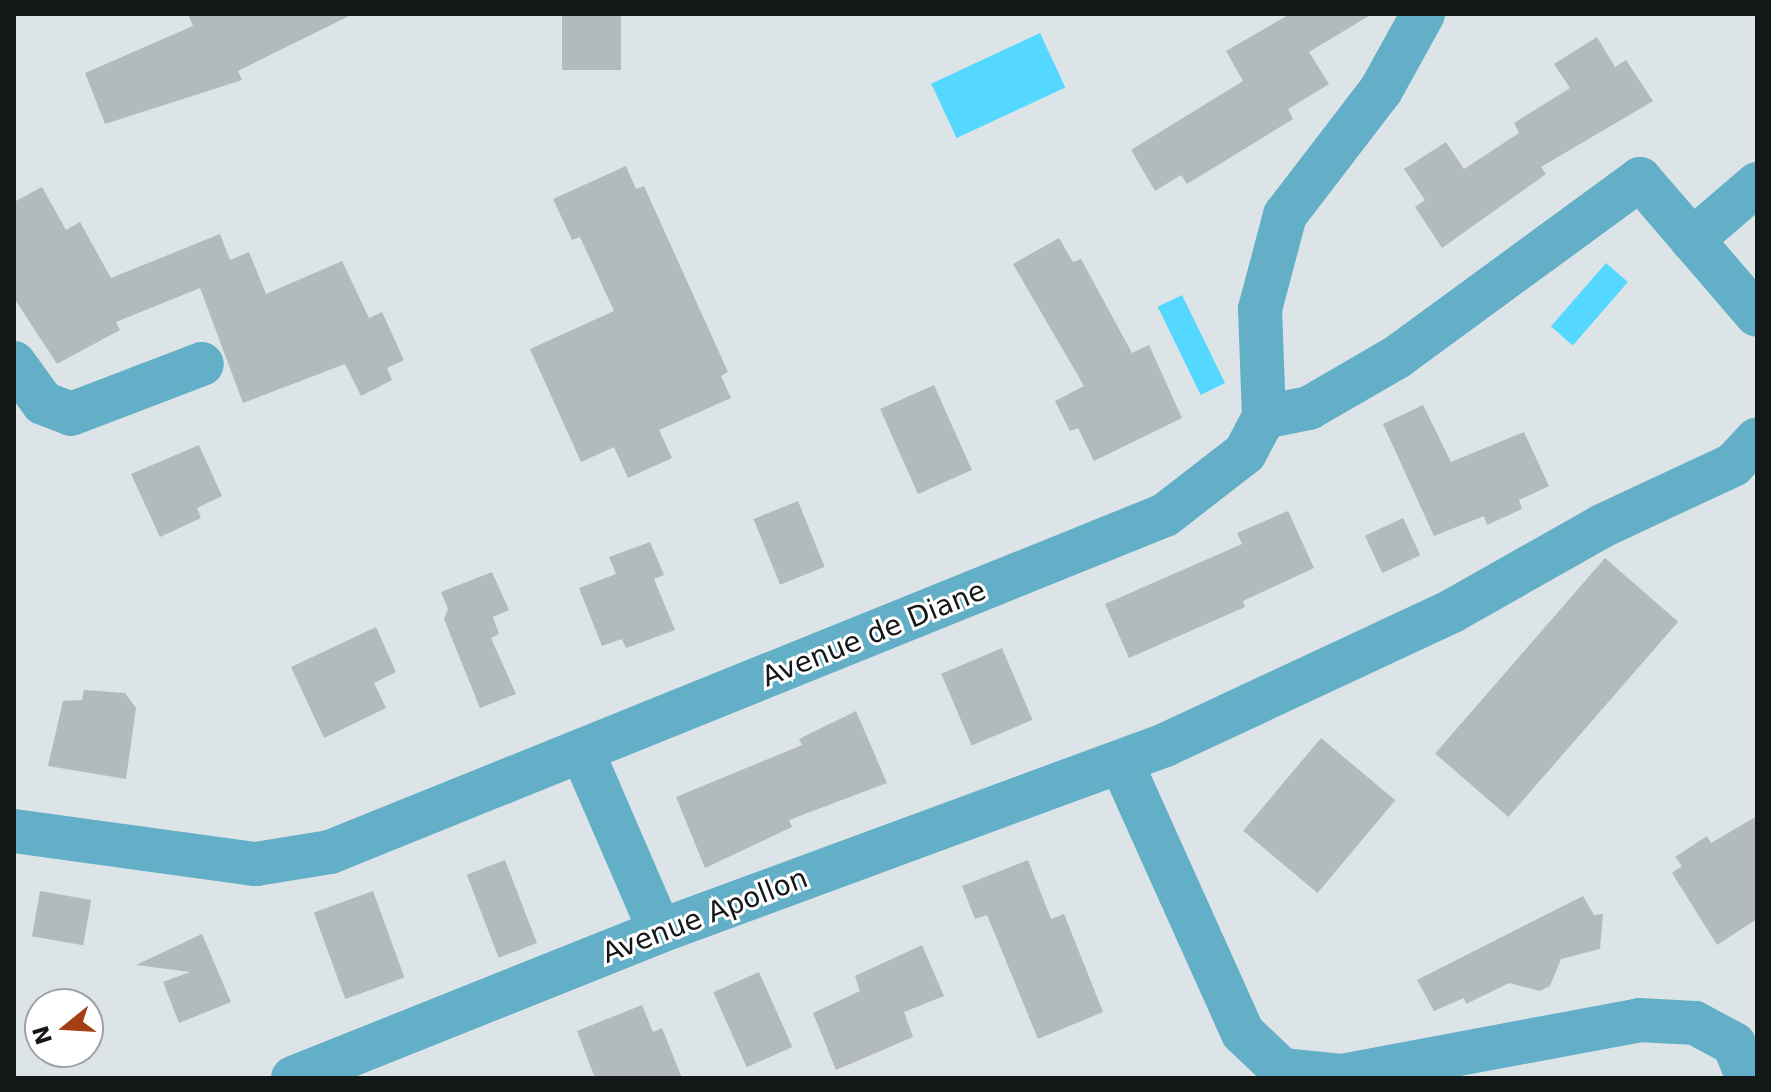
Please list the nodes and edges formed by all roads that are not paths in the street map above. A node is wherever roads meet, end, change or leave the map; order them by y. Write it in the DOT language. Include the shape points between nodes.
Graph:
graph roads {
  1 [pos="1423,14"];
  2 [pos="1757,184"];
  3 [pos="1692,240"];
  4 [pos="1757,315"];
  5 [pos="14,363"];
  6 [pos="202,364"];
  7 [pos="1264,417"];
  8 [pos="1757,439"];
  9 [pos="582,751"];
  10 [pos="1121,762"];
  11 [pos="14,831"];
  12 [pos="660,931"];
  13 [pos="1746,1051"];
  14 [pos="293,1078"];
  1 -- 7 [label="street, Avenue de Diane" via="1381,90 1285,215 1260,309"];
  2 -- 3 [label="street"];
  3 -- 4 [label="street"];
  3 -- 7 [label="street" via="1640,179 1397,357 1309,408"];
  5 -- 6 [label="street" via="43,403 71,414"];
  7 -- 9 [label="street, Avenue de Diane" via="1245,453 1165,515"];
  8 -- 10 [label="street, Avenue Apollon" via="1733,465 1602,526 1452,611"];
  9 -- 11 [label="street, Avenue de Diane" via="330,852 256,864"];
  9 -- 12 [label="street"];
  10 -- 12 [label="street, Avenue Apollon"];
  10 -- 13 [label="street" via="1243,1033 1282,1070 1341,1076 1639,1020 1695,1023"];
  12 -- 14 [label="street, Avenue Apollon"];
}
